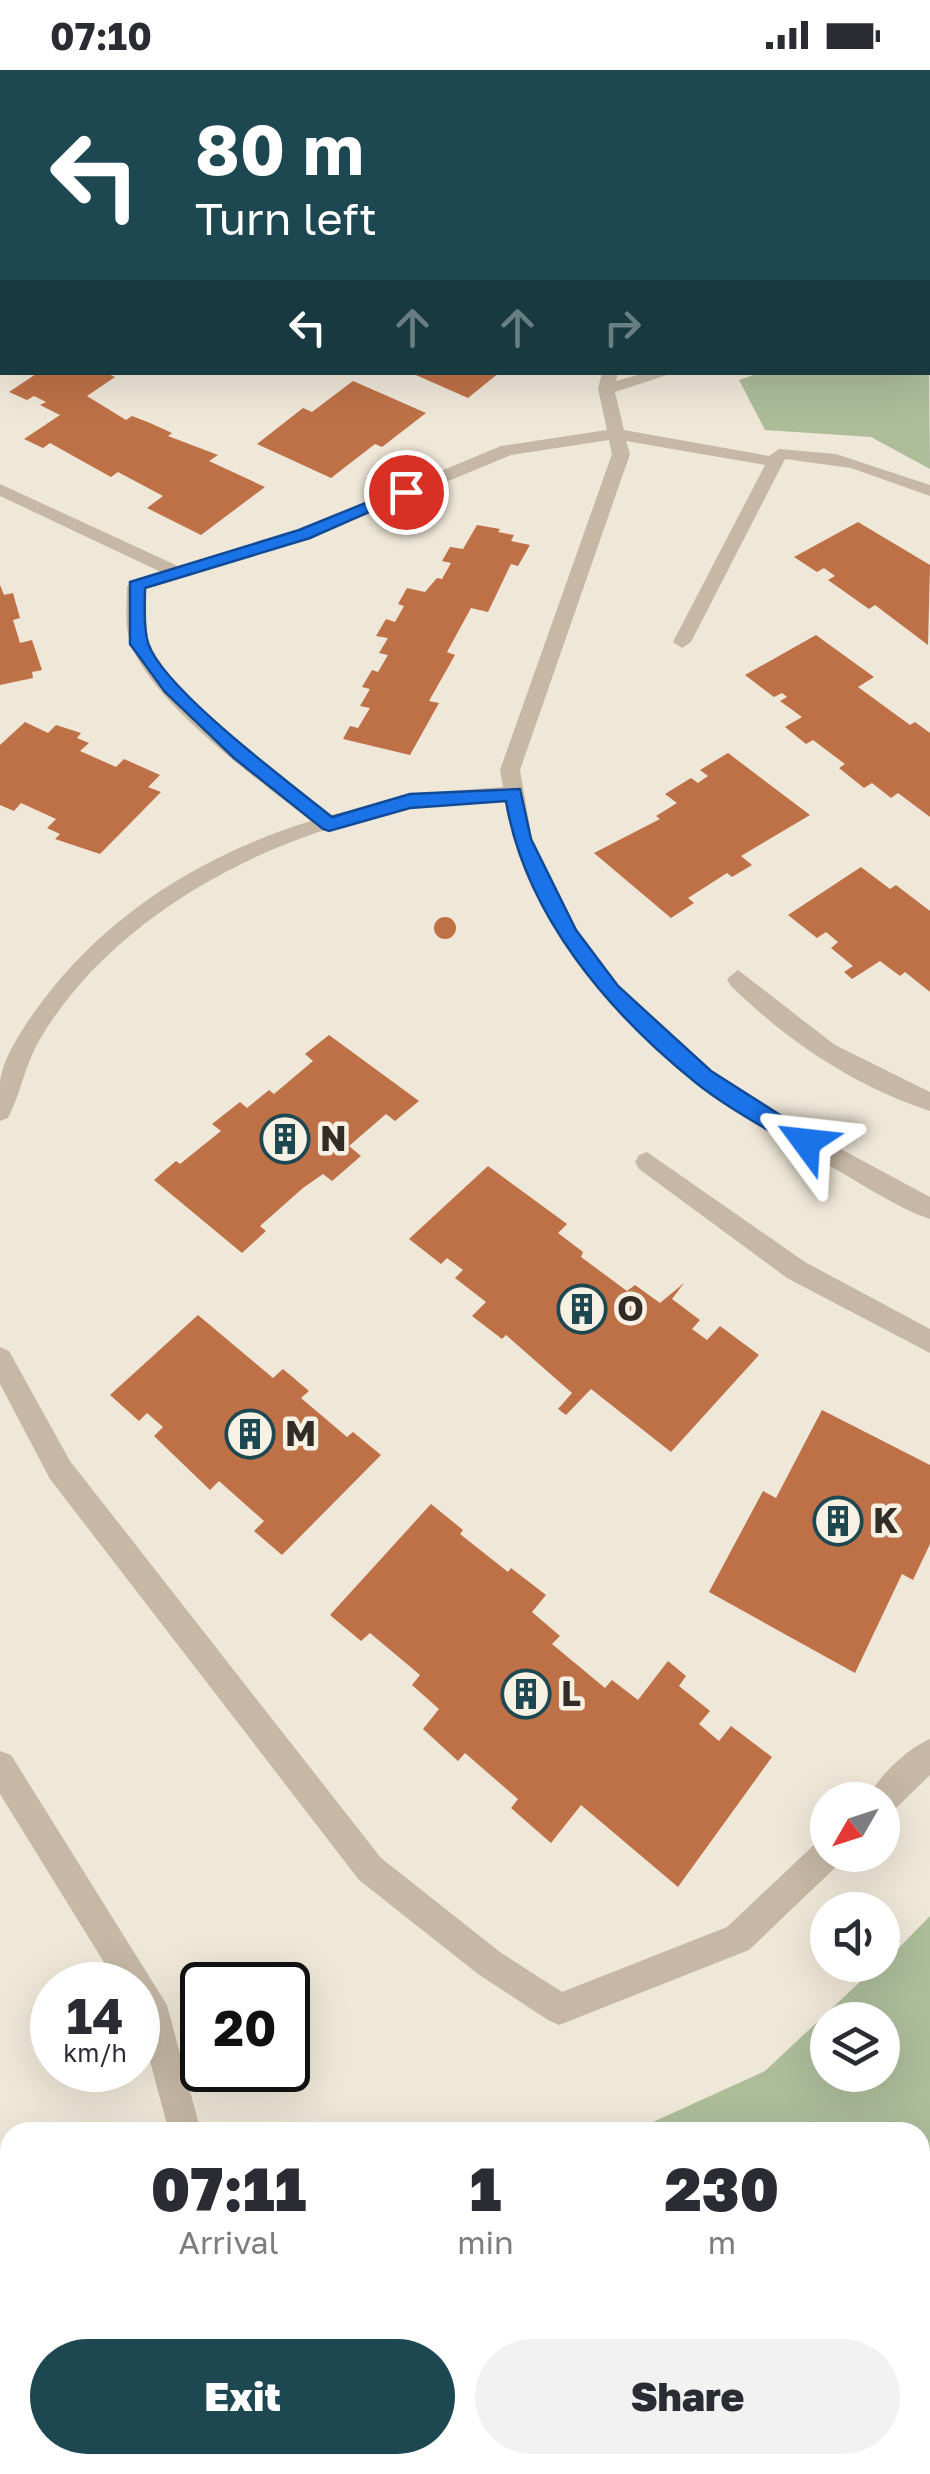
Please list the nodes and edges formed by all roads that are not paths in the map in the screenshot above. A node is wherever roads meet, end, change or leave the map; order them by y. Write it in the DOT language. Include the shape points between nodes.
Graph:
graph roads {
  1 [pos="635,375"];
  2 [pos="602,378"];
  3 [pos="616,434"];
  4 [pos="775,462"];
  5 [pos="0,488"];
  6 [pos="930,492"];
  7 [pos="176,572"];
  8 [pos="682,642"];
  9 [pos="514,794"];
  10 [pos="329,824"];
  11 [pos="738,980"];
  12 [pos="930,1102"];
  13 [pos="0,1112"];
  14 [pos="647,1162"];
  15 [pos="930,1210"];
  16 [pos="930,1342"];
  17 [pos="0,1359"];
  18 [pos="930,1754"];
  19 [pos="0,1766"];
  20 [pos="900,1783"];
  21 [pos="810,1870"];
  22 [pos="122,1962"];
  23 [pos="160,2032"];
  24 [pos="182,2122"];
  1 -- 2 [label="street"];
  2 -- 3 [label="street"];
  3 -- 4 [label="street"];
  3 -- 7 [label="street" via="507,450 305,534"];
  3 -- 9 [label="street" via="621,454 510,770"];
  4 -- 6 [label="street" via="779,454 800,452 903,478"];
  4 -- 8 [label="street"];
  5 -- 7 [label="street"];
  7 -- 10 [label="street" via="136,586 139,644 171,688 240,754"];
  9 -- 10 [label="street" via="410,801"];
  9 -- 15 [label="street" via="522,839 568,934 611,992 703,1077 774,1125"];
  10 -- 13 [label="street" via="190,880 94,952 31,1035"];
  11 -- 12 [label="street" via="774,1018 870,1078"];
  14 -- 16 [label="street" via="796,1270"];
  17 -- 21 [label="street" via="60,1470 370,1869 559,2008 738,1939"];
  18 -- 20 [label="street"];
  19 -- 22 [label="street"];
  23 -- 24 [label="street"];
}
